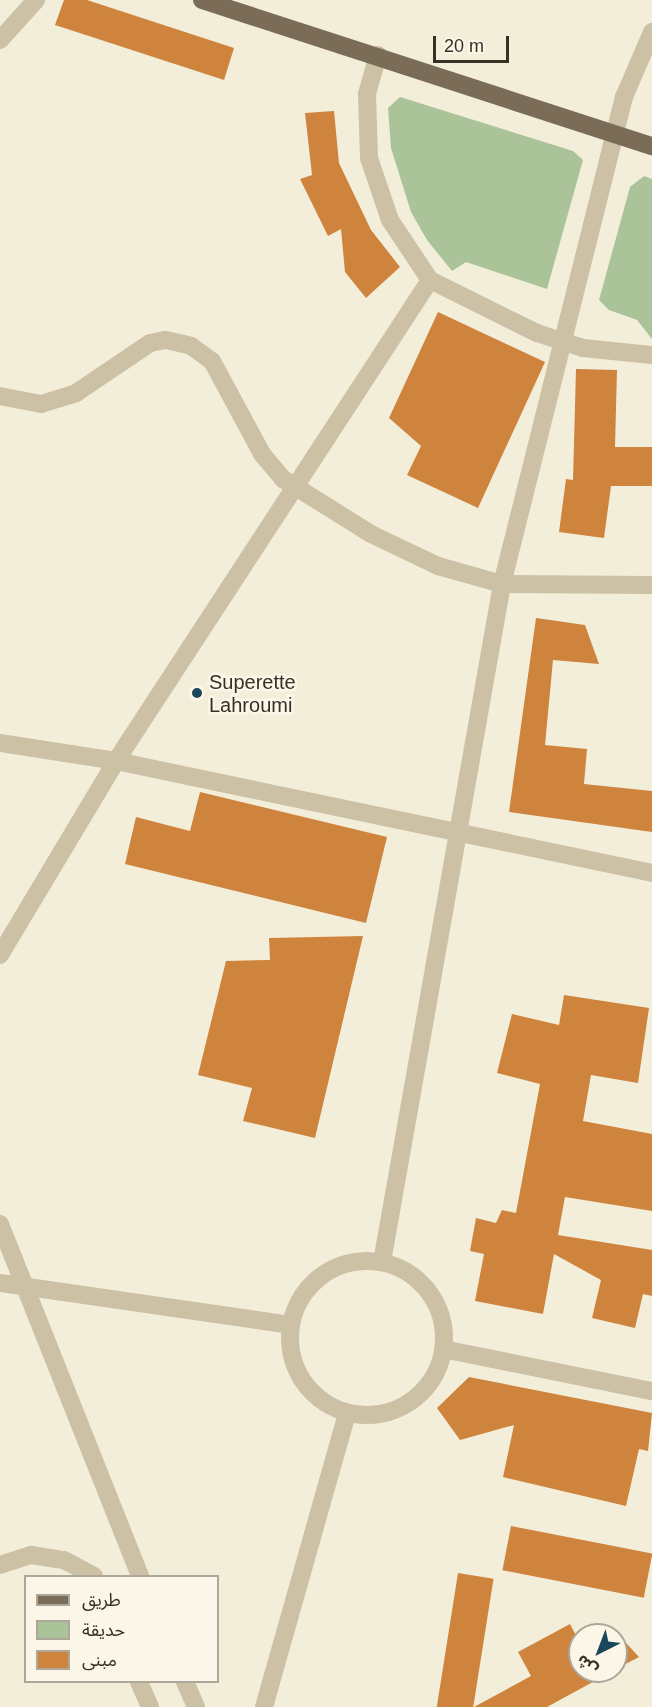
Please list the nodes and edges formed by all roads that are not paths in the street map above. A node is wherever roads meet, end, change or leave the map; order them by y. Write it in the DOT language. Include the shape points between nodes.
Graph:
graph roads {
  1 [pos="36,0"];
  2 [pos="202,0"];
  3 [pos="652,32"];
  4 [pos="0,40"];
  5 [pos="378,55"];
  6 [pos="614,134"];
  7 [pos="652,146"];
  8 [pos="430,280"];
  9 [pos="562,340"];
  10 [pos="652,355"];
  11 [pos="0,396"];
  12 [pos="291,488"];
  13 [pos="502,584"];
  14 [pos="652,585"];
  15 [pos="0,743"];
  16 [pos="116,761"];
  17 [pos="458,831"];
  18 [pos="652,873"];
  19 [pos="0,955"];
  20 [pos="0,1224"];
  21 [pos="382,1262"];
  22 [pos="0,1283"];
  23 [pos="23,1284"];
  24 [pos="290,1325"];
  25 [pos="443,1349"];
  26 [pos="652,1391"];
  27 [pos="347,1413"];
  28 [pos="0,1565"];
  29 [pos="92,1575"];
  30 [pos="140,1575"];
  31 [pos="139,1683"];
  32 [pos="185,1683"];
  33 [pos="150,1707"];
  34 [pos="196,1707"];
  35 [pos="264,1707"];
  1 -- 4 [label="street"];
  2 -- 5 [label="main road"];
  3 -- 6 [label="street" via="624,97"];
  5 -- 6 [label="main road"];
  5 -- 8 [label="street" via="367,94 369,158 390,219"];
  6 -- 7 [label="main road"];
  6 -- 9 [label="street"];
  8 -- 9 [label="street" via="510,323"];
  8 -- 12 [label="street"];
  9 -- 10 [label="street" via="583,348"];
  9 -- 13 [label="street"];
  11 -- 12 [label="street" via="40,404 76,393 150,343 166,340 191,346 212,361 262,454"];
  12 -- 13 [label="street" via="438,566"];
  12 -- 16 [label="street"];
  13 -- 14 [label="street"];
  13 -- 17 [label="street"];
  15 -- 16 [label="street"];
  16 -- 17 [label="street"];
  16 -- 19 [label="street"];
  17 -- 18 [label="street"];
  17 -- 21 [label="street"];
  20 -- 23 [label="street"];
  21 -- 24 [label="street" via="341,1264 322,1274 302,1296"];
  21 -- 25 [label="street" via="412,1275 430,1294 441,1316"];
  22 -- 23 [label="street"];
  23 -- 24 [label="street"];
  23 -- 30 [label="street"];
  24 -- 27 [label="street" via="292,1357 306,1386"];
  25 -- 26 [label="street"];
  25 -- 27 [label="street" via="432,1380 409,1402 379,1414"];
  27 -- 35 [label="street"];
  28 -- 29 [label="street" via="31,1555 64,1560"];
  31 -- 33 [label="street"];
  32 -- 34 [label="street"];
}
